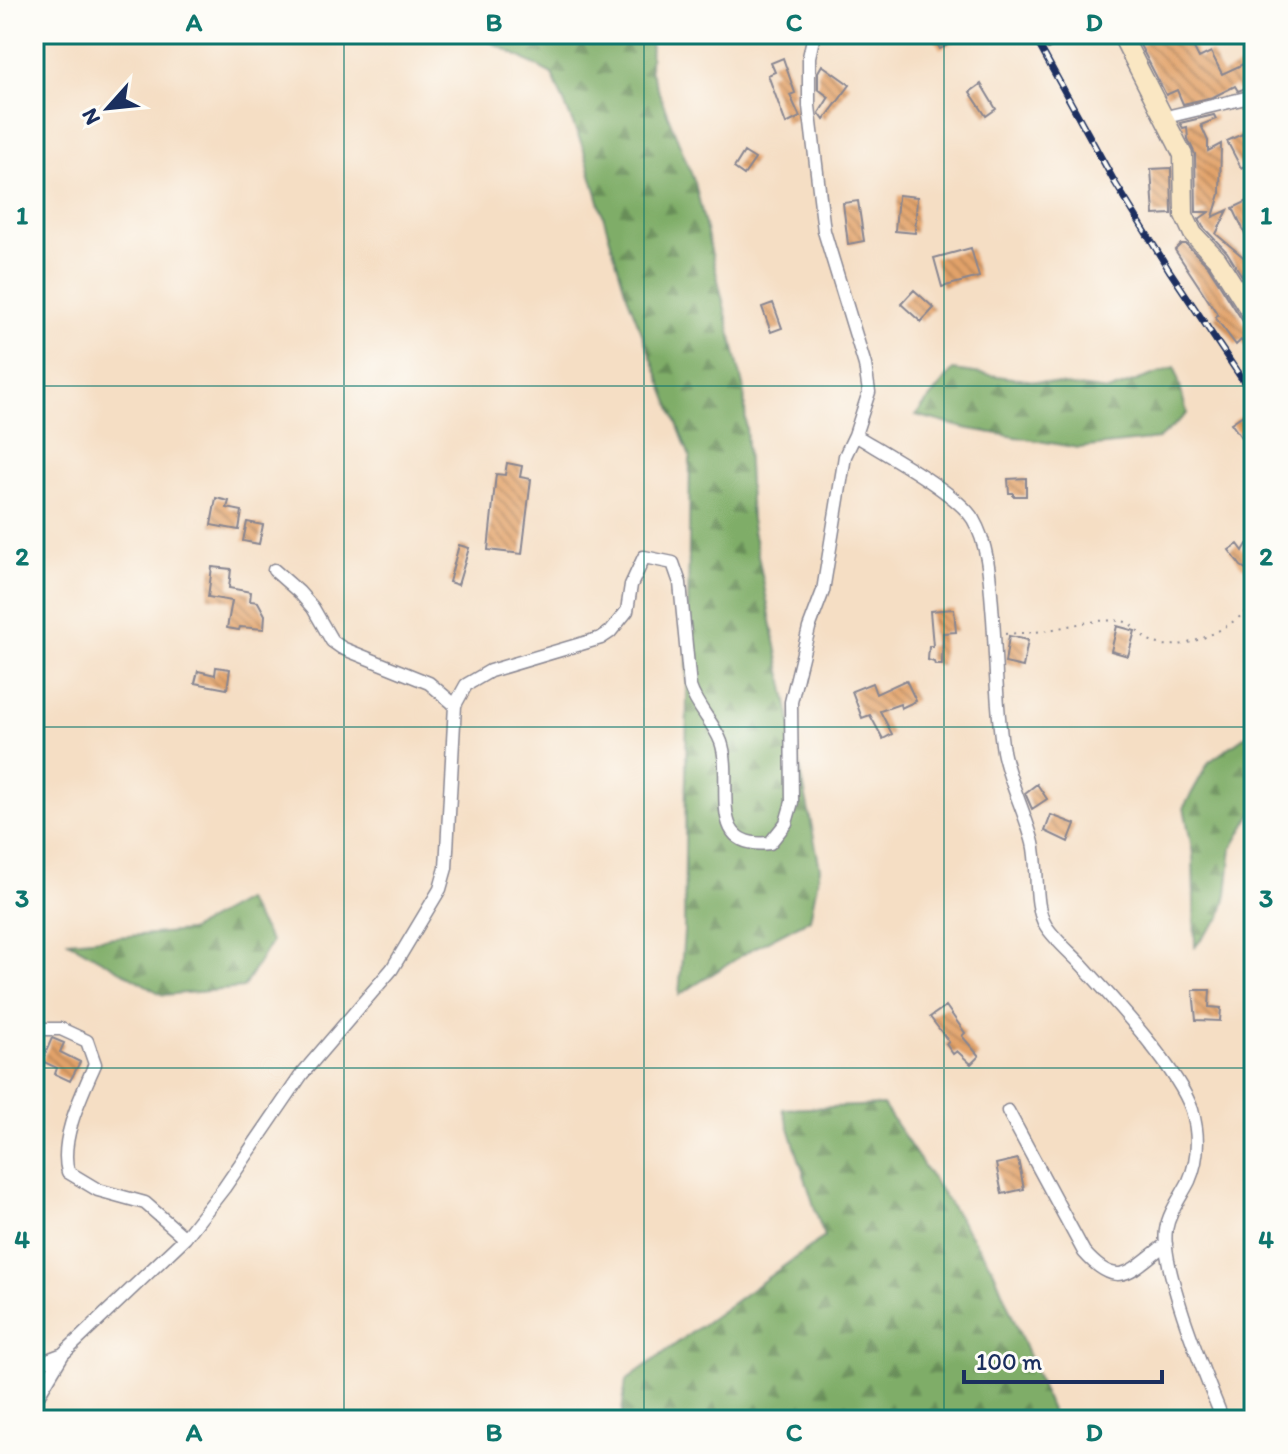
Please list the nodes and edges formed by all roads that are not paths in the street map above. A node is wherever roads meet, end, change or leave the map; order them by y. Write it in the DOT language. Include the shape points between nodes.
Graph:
graph roads {
  1 [pos="814,34"];
  2 [pos="1121,34"];
  3 [pos="1254,96"];
  4 [pos="1166,117"];
  5 [pos="1254,317"];
  6 [pos="855,435"];
  7 [pos="274,570"];
  8 [pos="455,705"];
  9 [pos="34,1029"];
  10 [pos="1008,1111"];
  11 [pos="185,1238"];
  12 [pos="1166,1244"];
  13 [pos="63,1354"];
  14 [pos="34,1365"];
  15 [pos="34,1402"];
  16 [pos="1223,1420"];
  1 -- 6 [label="street" via="809,106 824,231 869,392"];
  2 -- 4 [label="main road"];
  3 -- 4 [label="street"];
  4 -- 5 [label="main road" via="1183,155 1184,215"];
  6 -- 8 [label="street" via="845,456 823,591 791,702 792,802 786,823 770,843 746,842 731,833 726,820 724,756 690,687 680,583 673,563 644,557 627,611 601,638 490,671 466,685"];
  6 -- 12 [label="street" via="956,499 972,517 984,544 1004,754 1037,861 1039,911 1046,926 1167,1067 1191,1107 1197,1156 1166,1228"];
  7 -- 8 [label="street" via="313,608 332,641 429,683"];
  8 -- 11 [label="street" via="446,868 440,889 392,969 302,1074"];
  9 -- 11 [label="street" via="61,1029 87,1041 95,1064 64,1157 68,1172 98,1190 145,1203"];
  10 -- 12 [label="street" via="1084,1252 1100,1270 1117,1275 1130,1271"];
  11 -- 13 [label="street"];
  12 -- 16 [label="street" via="1172,1276"];
  13 -- 14 [label="street"];
  13 -- 15 [label="street"];
}
